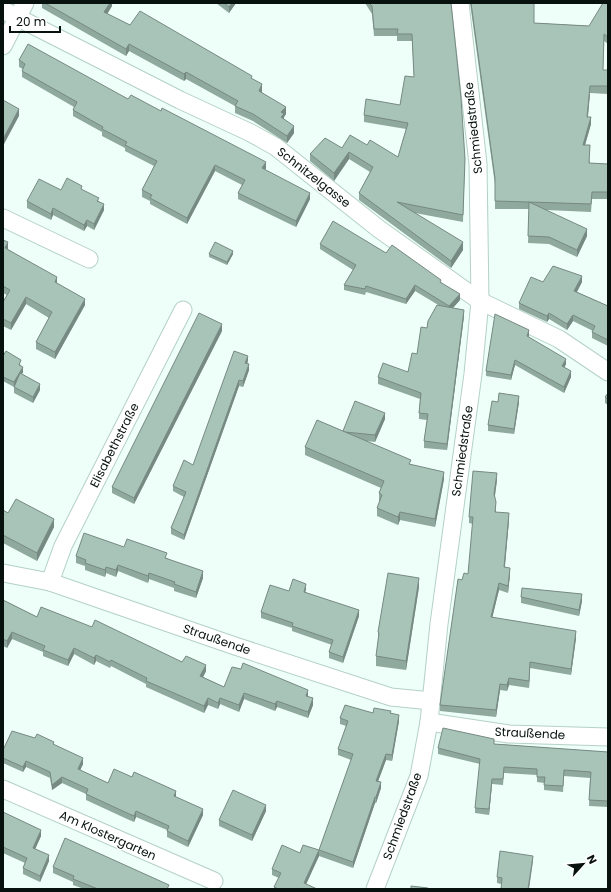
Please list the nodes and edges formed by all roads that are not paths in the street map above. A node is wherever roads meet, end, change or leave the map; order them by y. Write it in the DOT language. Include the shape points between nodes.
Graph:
graph roads {
  1 [pos="25,3"];
  2 [pos="460,3"];
  3 [pos="10,14"];
  4 [pos="3,46"];
  5 [pos="3,218"];
  6 [pos="89,259"];
  7 [pos="480,300"];
  8 [pos="183,310"];
  9 [pos="608,372"];
  10 [pos="3,573"];
  11 [pos="50,582"];
  12 [pos="431,701"];
  13 [pos="429,722"];
  14 [pos="608,737"];
  15 [pos="3,788"];
  16 [pos="214,881"];
  17 [pos="375,889"];
  1 -- 3 [label="street"];
  2 -- 7 [label="street, Schmiedstraße" via="478,164"];
  3 -- 4 [label="street"];
  3 -- 7 [label="street, Schnitzelgasse" via="276,147 379,229"];
  5 -- 6 [label="street"];
  7 -- 9 [label="street, Schnitzelgasse" via="559,339"];
  7 -- 12 [label="street, Schmiedstraße" via="473,374"];
  8 -- 11 [label="street, Elisabethstraße" via="63,546"];
  10 -- 11 [label="street, Straußende"];
  11 -- 12 [label="street, Straußende" via="391,697"];
  12 -- 13 [label="street, Schmiedstraße"];
  13 -- 14 [label="street, Straußende" via="509,734"];
  13 -- 17 [label="street, Schmiedstraße" via="419,776"];
  15 -- 16 [label="street, Am Klostergarten"];
}
